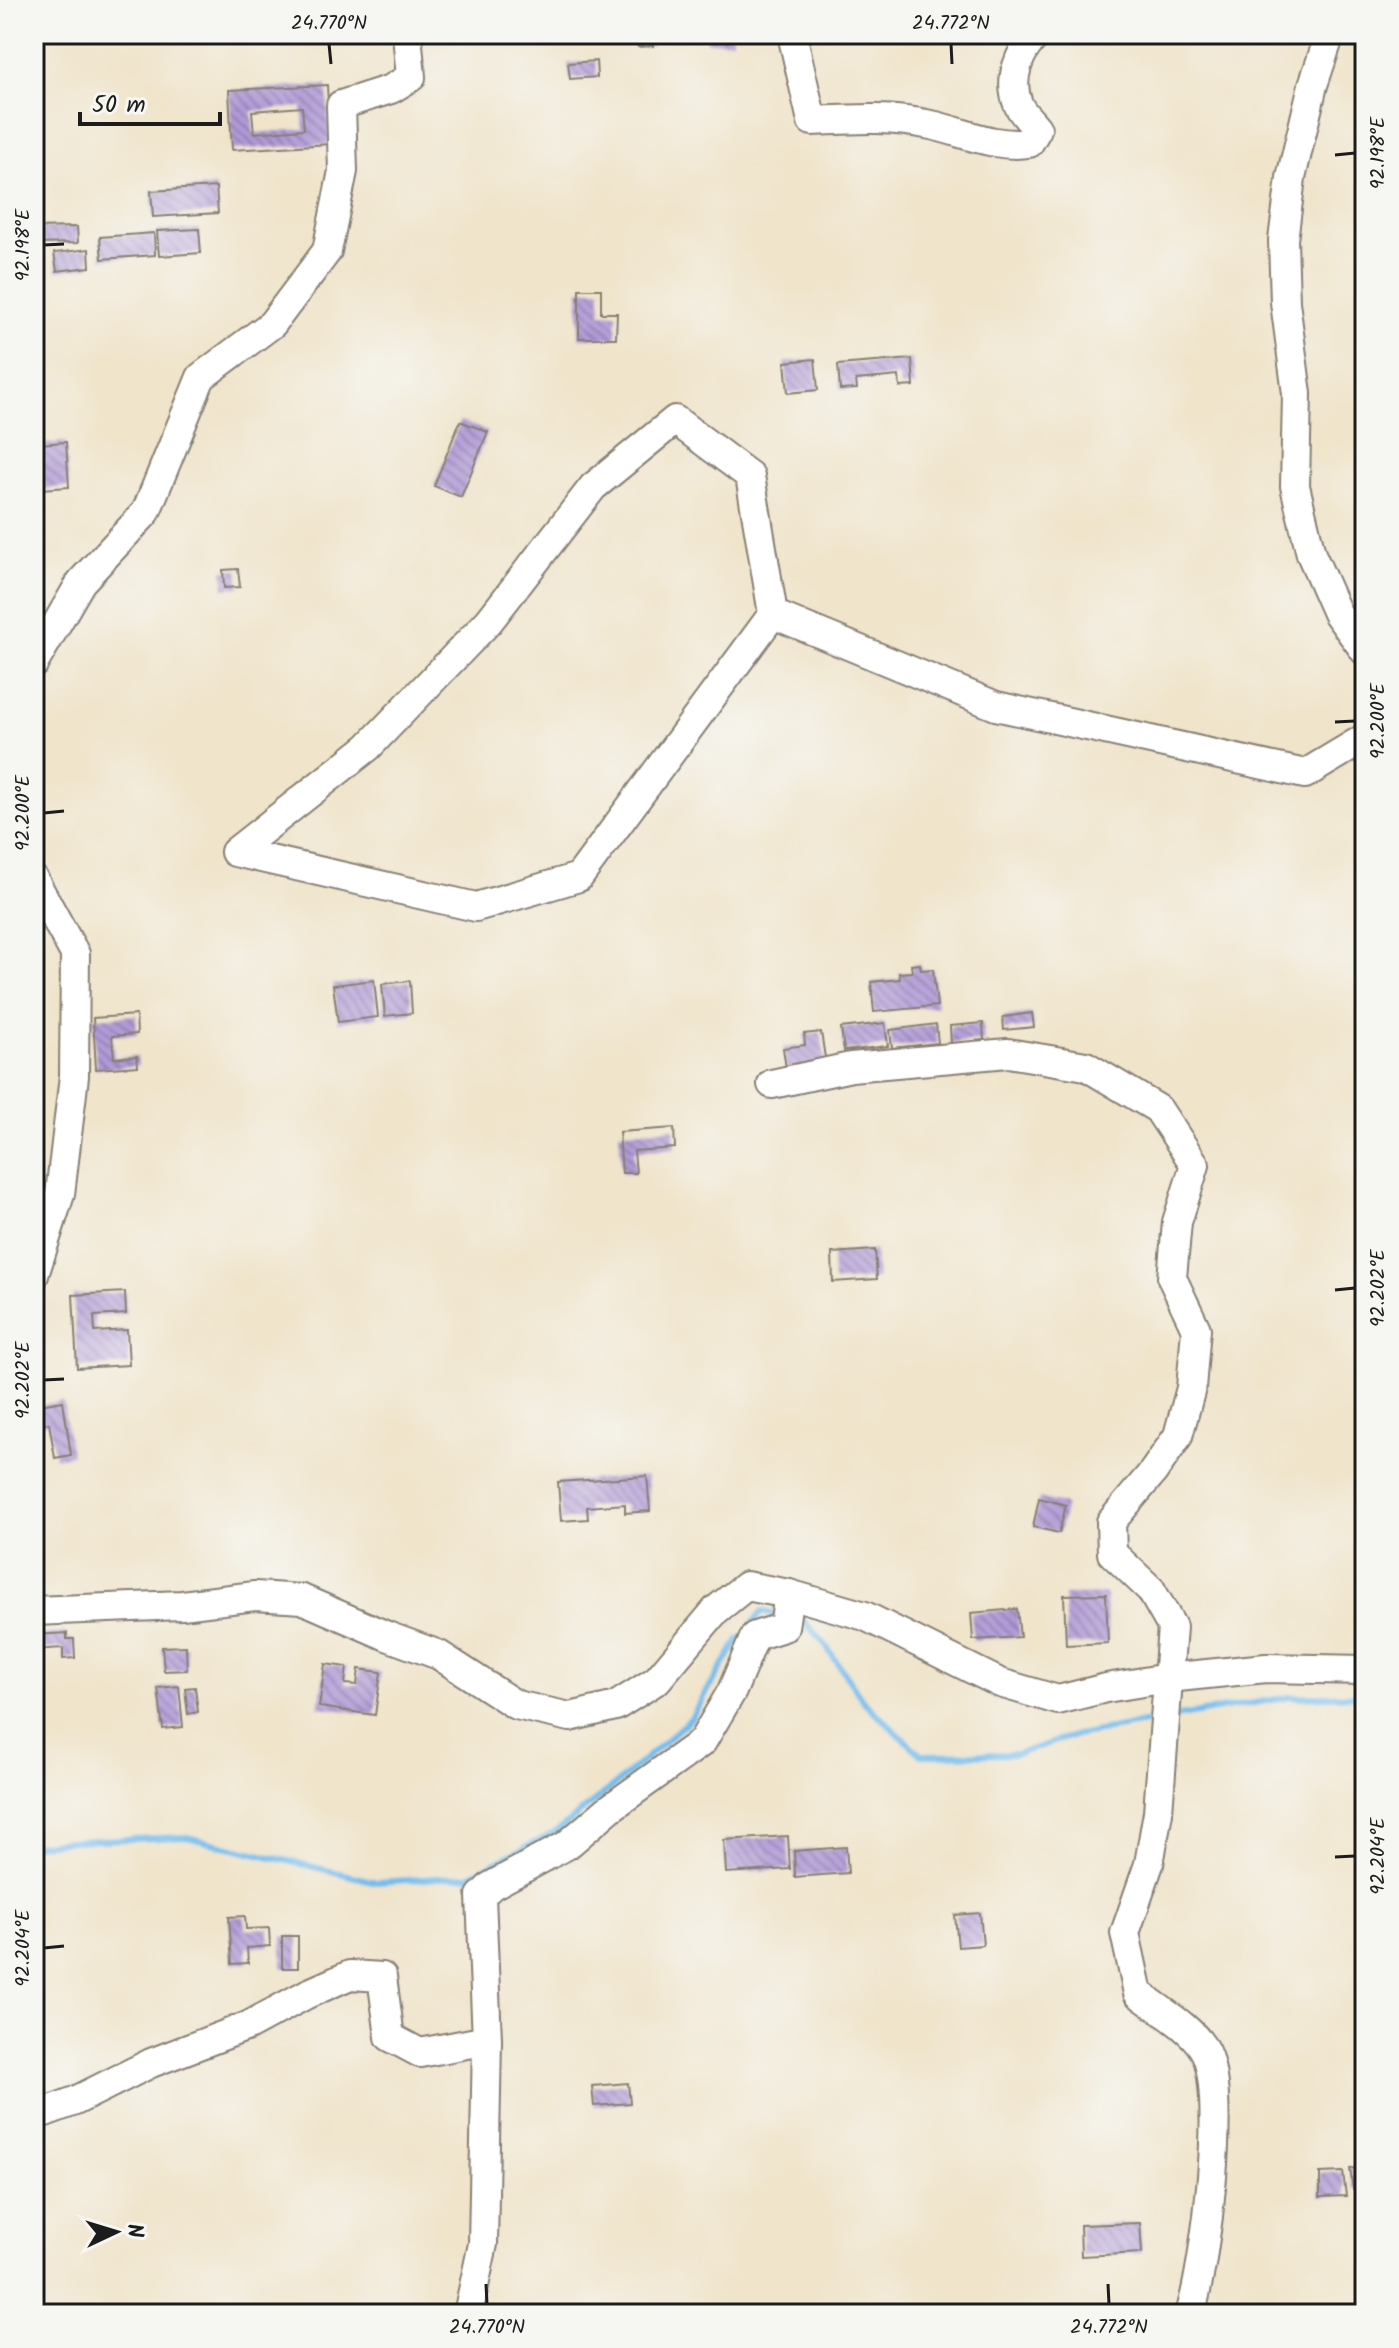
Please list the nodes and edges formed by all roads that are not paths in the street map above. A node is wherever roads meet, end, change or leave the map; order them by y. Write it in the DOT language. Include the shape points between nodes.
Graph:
graph roads {
  1 [pos="407,34"];
  2 [pos="792,34"];
  3 [pos="1037,34"];
  4 [pos="1330,34"];
  5 [pos="773,614"];
  6 [pos="1365,651"];
  7 [pos="34,663"];
  8 [pos="1365,738"];
  9 [pos="34,880"];
  10 [pos="772,1084"];
  11 [pos="34,1275"];
  12 [pos="789,1594"];
  13 [pos="34,1611"];
  14 [pos="1365,1670"];
  15 [pos="1167,1690"];
  16 [pos="487,2040"];
  17 [pos="34,2116"];
  18 [pos="468,2314"];
  19 [pos="1190,2314"];
  1 -- 7 [label="street" via="411,77 341,105 343,171 327,251 272,324 201,377 146,512 81,582"];
  2 -- 3 [label="street" via="812,121 881,117 1007,146 1029,143 1037,129 1018,105 1014,75 1026,45"];
  4 -- 6 [label="street" via="1291,178 1283,240 1297,394 1295,486 1311,554 1337,613"];
  5 -- 5 [label="street" via="579,877 476,907 235,852 368,747 489,621 593,487 675,420 750,476"];
  5 -- 8 [label="street" via="996,706 1275,768 1305,774"];
  9 -- 11 [label="street" via="75,954 74,1076 60,1194"];
  10 -- 15 [label="street" via="851,1067 1008,1053 1086,1066 1158,1109 1195,1165 1177,1222 1172,1278 1196,1329 1191,1388 1178,1436 1111,1522 1112,1553 1151,1590 1172,1627"];
  12 -- 13 [label="street" via="746,1586 716,1610 657,1680 616,1706 570,1717 516,1705 439,1655 302,1599 255,1596 182,1605"];
  12 -- 15 [label="street" via="865,1616 1000,1683 1058,1700 1106,1688"];
  12 -- 16 [label="street" via="784,1627 755,1636 732,1691 702,1742 567,1845 481,1896"];
  14 -- 15 [label="street" via="1266,1668"];
  15 -- 19 [label="street" via="1158,1812 1149,1864 1125,1933 1138,1993 1204,2050 1212,2080 1210,2210"];
  16 -- 17 [label="street" via="420,2053 390,2037 382,1977 350,1975 248,2026"];
  16 -- 18 [label="street" via="483,2244"];
}
